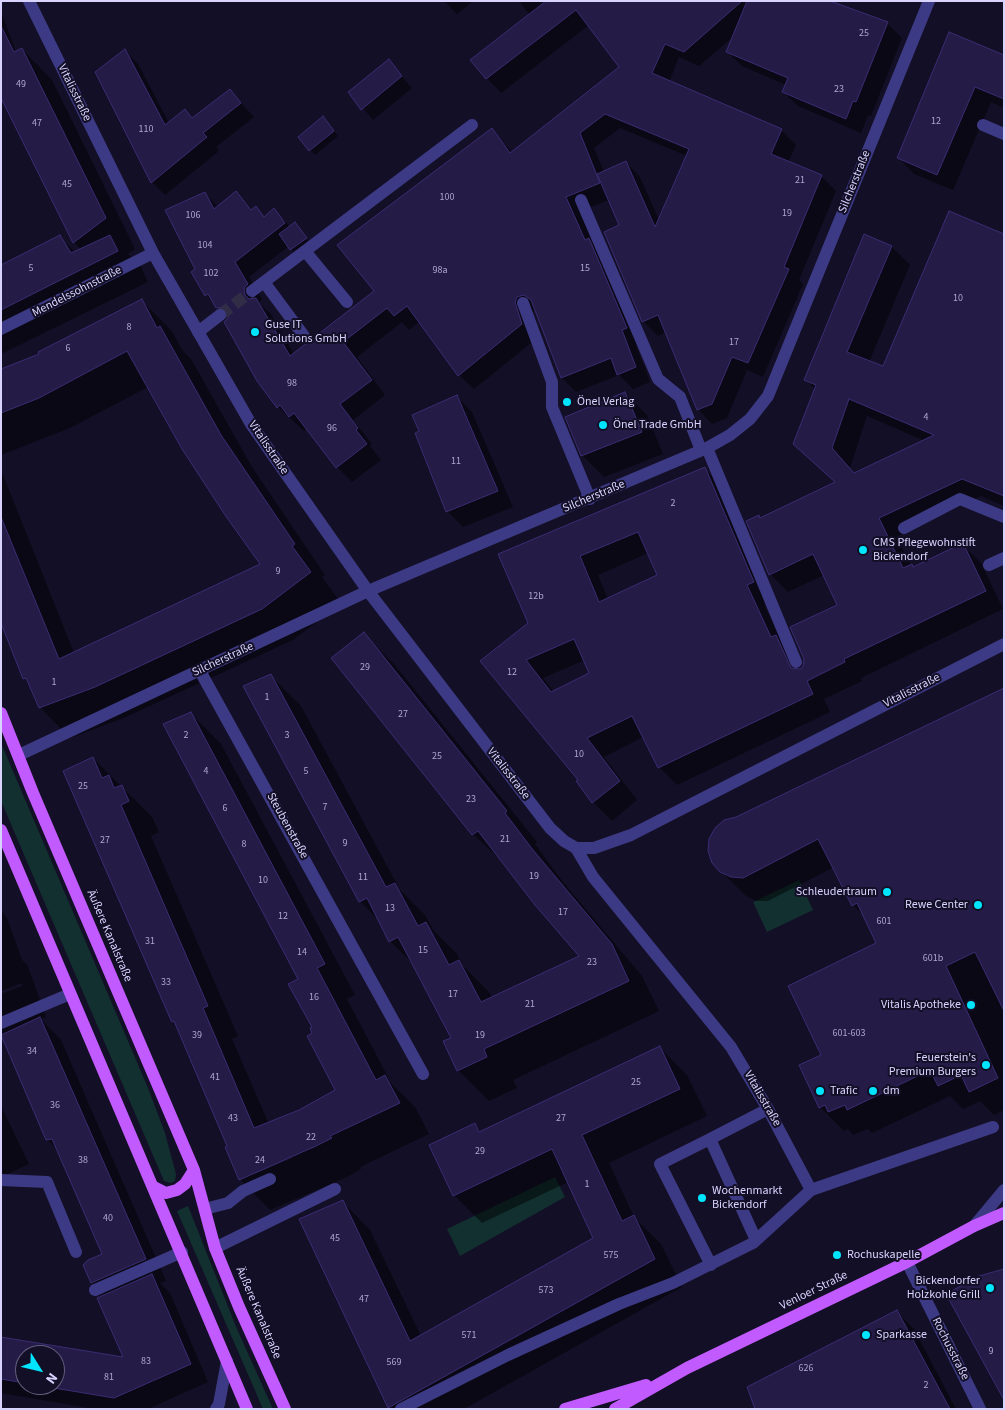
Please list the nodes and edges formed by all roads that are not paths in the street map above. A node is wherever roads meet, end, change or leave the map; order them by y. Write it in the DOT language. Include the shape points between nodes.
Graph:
graph roads {
  1 [pos="28,1"];
  2 [pos="929,1"];
  3 [pos="472,125"];
  4 [pos="983,125"];
  5 [pos="1004,134"];
  6 [pos="581,200"];
  7 [pos="305,250"];
  8 [pos="153,253"];
  9 [pos="264,282"];
  10 [pos="252,291"];
  11 [pos="347,302"];
  12 [pos="522,303"];
  13 [pos="220,315"];
  14 [pos="1,329"];
  15 [pos="198,332"];
  16 [pos="304,336"];
  17 [pos="704,449"];
  18 [pos="590,499"];
  19 [pos="1004,517"];
  20 [pos="904,528"];
  21 [pos="1004,558"];
  22 [pos="989,565"];
  23 [pos="368,591"];
  24 [pos="1004,644"];
  25 [pos="796,662"];
  26 [pos="200,671"];
  27 [pos="1,713"];
  28 [pos="19,755"];
  29 [pos="1,830"];
  30 [pos="576,848"];
  31 [pos="70,994"];
  32 [pos="1,1023"];
  33 [pos="423,1074"];
  34 [pos="768,1109"];
  35 [pos="993,1127"];
  36 [pos="710,1139"];
  37 [pos="194,1170"];
  38 [pos="270,1179"];
  39 [pos="1,1180"];
  40 [pos="154,1187"];
  41 [pos="335,1189"];
  42 [pos="811,1190"];
  43 [pos="1004,1190"];
  44 [pos="205,1209"];
  45 [pos="1004,1213"];
  46 [pos="974,1226"];
  47 [pos="756,1240"];
  48 [pos="215,1248"];
  49 [pos="76,1252"];
  50 [pos="182,1252"];
  51 [pos="907,1262"];
  52 [pos="710,1264"];
  53 [pos="95,1290"];
  54 [pos="227,1361"];
  55 [pos="663,1380"];
  56 [pos="216,1409"];
  57 [pos="248,1409"];
  58 [pos="285,1409"];
  59 [pos="401,1409"];
  60 [pos="565,1409"];
  61 [pos="615,1409"];
  62 [pos="980,1409"];
  1 -- 8 [label="street, Vitalisstraße"];
  2 -- 17 [label="street, Silcherstraße" via="768,396 750,419"];
  3 -- 7 [label="street"];
  4 -- 5 [label="street"];
  6 -- 17 [label="street" via="658,379 680,397"];
  7 -- 9 [label="street"];
  7 -- 11 [label="street"];
  8 -- 14 [label="street, Mendelssohnstraße"];
  8 -- 15 [label="street, Vitalisstraße"];
  9 -- 10 [label="street"];
  9 -- 16 [label="street"];
  12 -- 18 [label="street" via="552,382 552,407"];
  13 -- 15 [label="street"];
  15 -- 23 [label="street, Vitalisstraße" via="251,424"];
  17 -- 18 [label="street, Silcherstraße"];
  17 -- 25 [label="street"];
  18 -- 23 [label="street, Silcherstraße"];
  19 -- 20 [label="street" via="960,499"];
  21 -- 22 [label="street"];
  23 -- 26 [label="street, Silcherstraße"];
  23 -- 30 [label="street, Vitalisstraße" via="550,828"];
  24 -- 30 [label="street, Vitalisstraße" via="631,835 594,848"];
  26 -- 28 [label="street, Silcherstraße"];
  26 -- 33 [label="street, Steubenstraße"];
  27 -- 28 [label="main road, Äußere Kanalstraße"];
  28 -- 37 [label="main road, Äußere Kanalstraße"];
  29 -- 31 [label="main road"];
  30 -- 34 [label="street, Vitalisstraße" via="593,878 731,1047"];
  31 -- 32 [label="street"];
  31 -- 40 [label="main road"];
  34 -- 36 [label="street"];
  34 -- 42 [label="street, Vitalisstraße"];
  35 -- 42 [label="street"];
  36 -- 47 [label="street"];
  36 -- 52 [label="street" via="660,1164"];
  37 -- 40 [label="main road" via="177,1190 166,1193"];
  37 -- 44 [label="main road, Äußere Kanalstraße"];
  38 -- 44 [label="street" via="228,1202"];
  39 -- 49 [label="street" via="47,1182"];
  40 -- 50 [label="main road"];
  41 -- 48 [label="street"];
  42 -- 47 [label="street"];
  43 -- 46 [label="street"];
  44 -- 48 [label="main road, Äußere Kanalstraße"];
  45 -- 46 [label="main road, Venloer Straße"];
  46 -- 51 [label="main road, Venloer Straße"];
  47 -- 52 [label="street"];
  48 -- 58 [label="main road, Äußere Kanalstraße"];
  50 -- 53 [label="street"];
  50 -- 54 [label="main road"];
  51 -- 55 [label="main road, Venloer Straße"];
  51 -- 62 [label="street, Rochusstraße"];
  52 -- 59 [label="street" via="508,1355"];
  54 -- 56 [label="street"];
  54 -- 57 [label="main road"];
  55 -- 60 [label="main road, Venloer Straße"];
  55 -- 61 [label="main road, Venloer Straße"];
}
